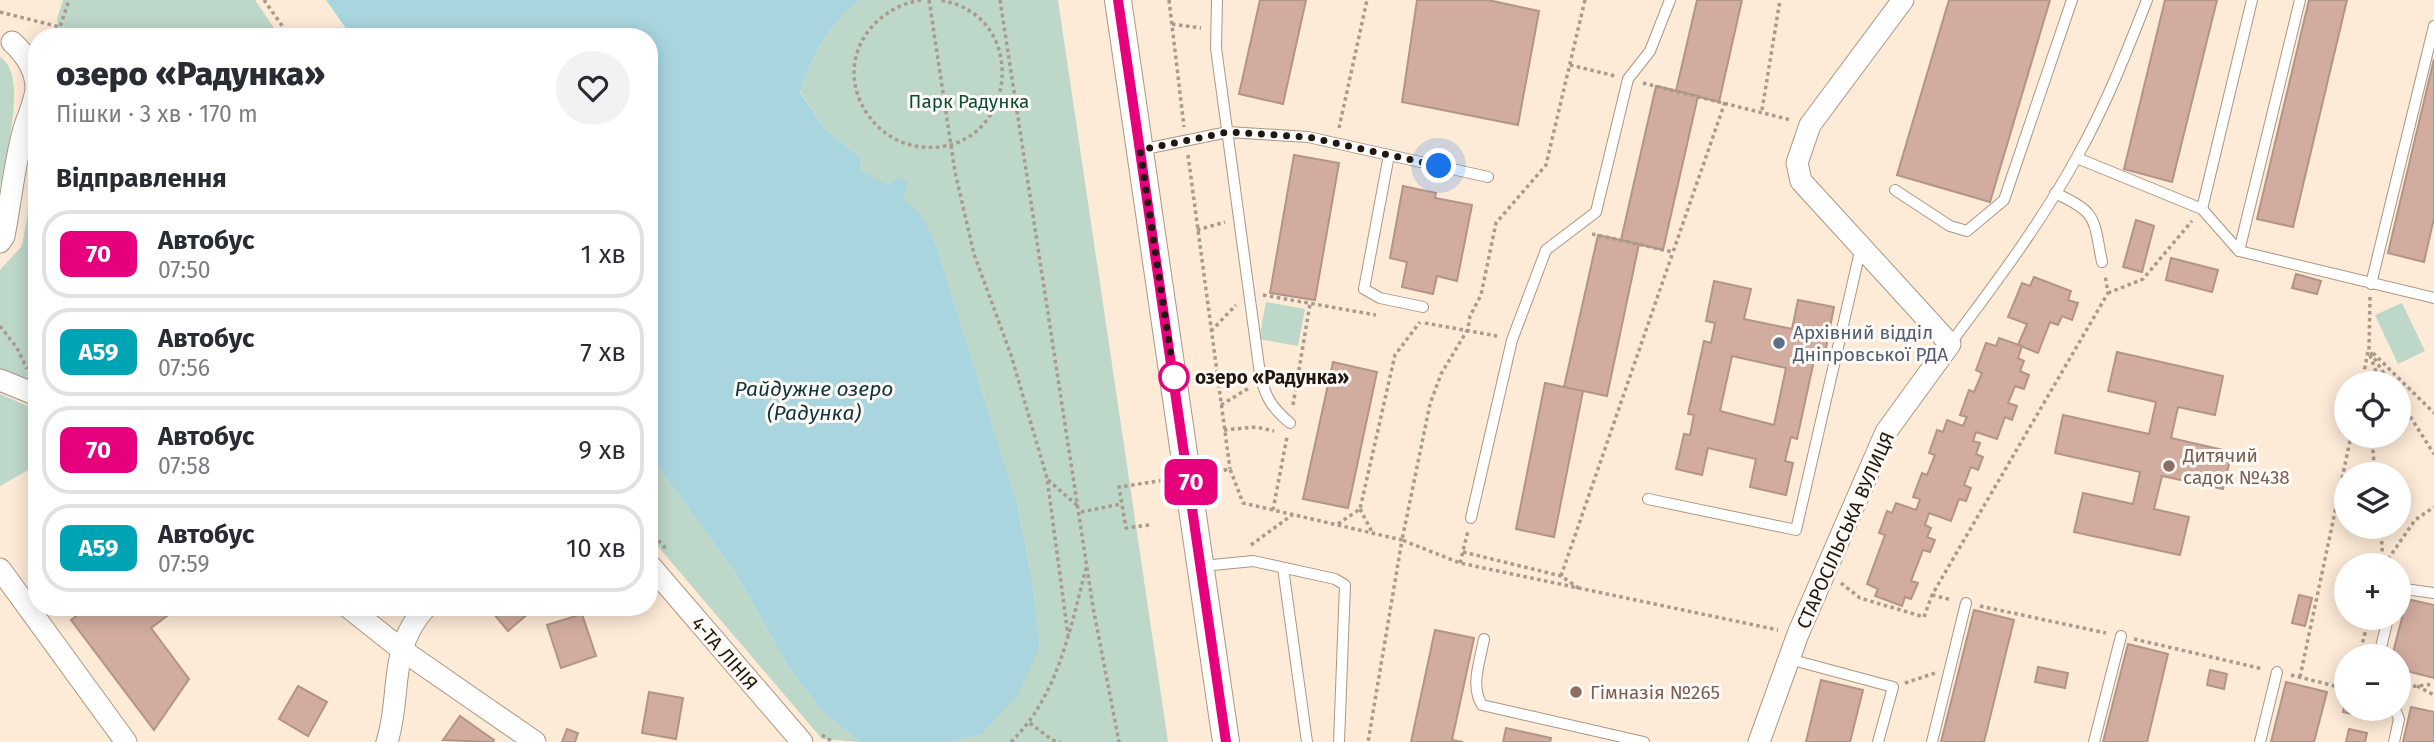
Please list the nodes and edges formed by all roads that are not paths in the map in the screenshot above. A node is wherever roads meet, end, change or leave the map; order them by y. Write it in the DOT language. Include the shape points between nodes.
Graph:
graph roads {
  1 [pos="1118,0"];
  2 [pos="1217,0"];
  3 [pos="1670,0"];
  4 [pos="1903,0"];
  5 [pos="2072,0"];
  6 [pos="2147,0"];
  7 [pos="2252,0"];
  8 [pos="2300,0"];
  9 [pos="2434,26"];
  10 [pos="6,41"];
  11 [pos="28,47"];
  12 [pos="28,60"];
  13 [pos="28,120"];
  14 [pos="1228,132"];
  15 [pos="1140,150"];
  16 [pos="1389,155"];
  17 [pos="2077,158"];
  18 [pos="1488,177"];
  19 [pos="1895,190"];
  20 [pos="2055,193"];
  21 [pos="2202,209"];
  22 [pos="0,242"];
  23 [pos="1861,247"];
  24 [pos="2239,251"];
  25 [pos="2102,262"];
  26 [pos="2371,284"];
  27 [pos="2434,298"];
  28 [pos="1423,307"];
  29 [pos="1950,344"];
  30 [pos="0,380"];
  31 [pos="28,384"];
  32 [pos="1290,424"];
  33 [pos="1648,499"];
  34 [pos="1471,518"];
  35 [pos="1203,566"];
  36 [pos="1283,568"];
  37 [pos="0,569"];
  38 [pos="658,574"];
  39 [pos="2411,590"];
  40 [pos="2434,593"];
  41 [pos="1966,604"];
  42 [pos="28,607"];
  43 [pos="34,616"];
  44 [pos="359,616"];
  45 [pos="417,616"];
  46 [pos="2121,636"];
  47 [pos="1483,639"];
  48 [pos="402,650"];
  49 [pos="1789,659"];
  50 [pos="2277,672"];
  51 [pos="2399,721"];
  52 [pos="126,742"];
  53 [pos="387,742"];
  54 [pos="534,742"];
  55 [pos="802,742"];
  56 [pos="1226,742"];
  57 [pos="1307,742"];
  58 [pos="1339,742"];
  59 [pos="1644,742"];
  60 [pos="1759,742"];
  61 [pos="1878,742"];
  62 [pos="1932,742"];
  63 [pos="2094,742"];
  64 [pos="2260,742"];
  65 [pos="2394,742"];
  1 -- 15 [label="street"];
  2 -- 14 [label="lane" via="1216,48"];
  3 -- 34 [label="lane" via="1650,51 1628,79 1596,212 1546,250 1512,340"];
  4 -- 23 [label="street" via="1810,125 1797,163 1801,181"];
  5 -- 19 [label="lane" via="2004,200 1967,232"];
  6 -- 17 [label="lane" via="2114,84"];
  7 -- 21 [label="lane"];
  8 -- 24 [label="lane"];
  9 -- 26 [label="lane"];
  10 -- 11 [label="street"];
  10 -- 12 [label="street"];
  13 -- 22 [label="street"];
  14 -- 15 [label="lane"];
  14 -- 16 [label="lane" via="1308,137"];
  14 -- 32 [label="lane" via="1261,380 1273,409"];
  15 -- 35 [label="street"];
  16 -- 18 [label="lane"];
  16 -- 28 [label="lane" via="1364,289 1380,298"];
  17 -- 20 [label="lane"];
  17 -- 21 [label="lane"];
  20 -- 25 [label="lane" via="2091,215"];
  20 -- 29 [label="lane"];
  21 -- 24 [label="lane"];
  23 -- 29 [label="street"];
  23 -- 33 [label="lane" via="1796,530"];
  24 -- 26 [label="lane"];
  26 -- 27 [label="lane"];
  29 -- 49 [label="street, СТАРОСІЛЬСЬКА ВУЛИЦЯ" via="1886,432"];
  30 -- 31 [label="street"];
  35 -- 36 [label="lane" via="1253,561"];
  35 -- 56 [label="street"];
  36 -- 57 [label="lane"];
  36 -- 58 [label="lane" via="1345,585"];
  37 -- 42 [label="street"];
  38 -- 55 [label="street, 4-ТА ЛІНІЯ"];
  39 -- 40 [label="lane"];
  41 -- 62 [label="lane"];
  43 -- 52 [label="street"];
  44 -- 48 [label="street"];
  45 -- 48 [label="street"];
  46 -- 63 [label="lane"];
  47 -- 59 [label="lane" via="1476,683 1482,705"];
  48 -- 53 [label="street"];
  48 -- 54 [label="street"];
  49 -- 60 [label="street, СТАРОСІЛЬСЬКА ВУЛИЦЯ"];
  49 -- 61 [label="lane" via="1893,687"];
  50 -- 64 [label="lane"];
  51 -- 65 [label="lane"];
}
